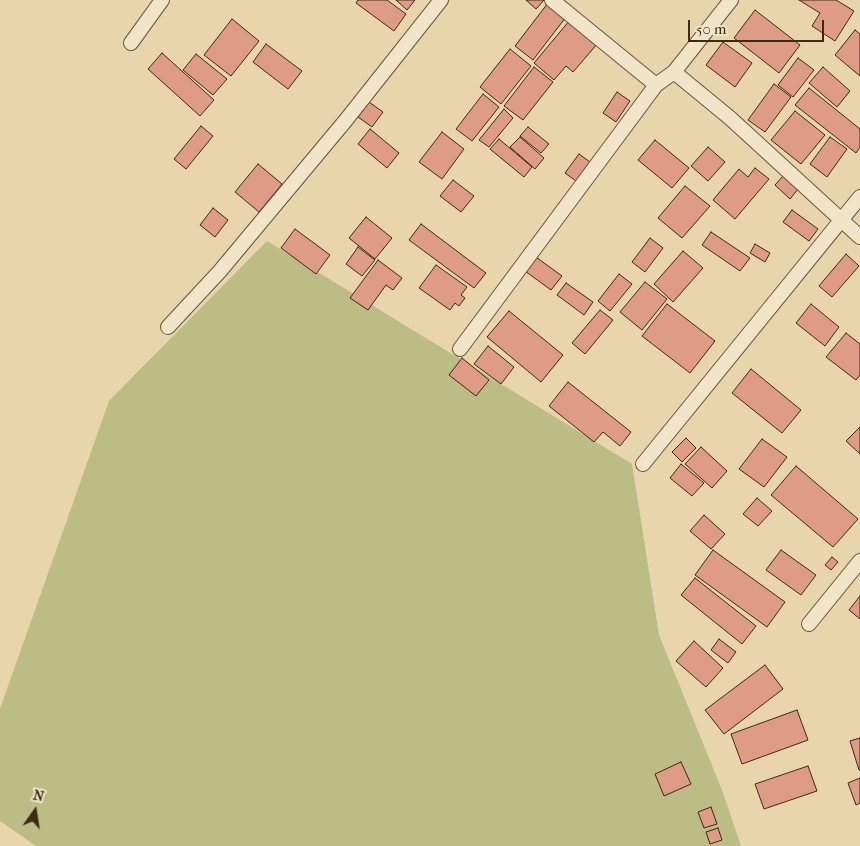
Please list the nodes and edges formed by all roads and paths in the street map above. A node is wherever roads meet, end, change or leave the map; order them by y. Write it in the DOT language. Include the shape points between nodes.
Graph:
graph roads {
  1 [pos="162,0"];
  2 [pos="441,0"];
  3 [pos="552,0"];
  4 [pos="731,0"];
  5 [pos="131,43"];
  6 [pos="674,72"];
  7 [pos="656,85"];
  8 [pos="860,196"];
  9 [pos="841,221"];
  10 [pos="860,237"];
  11 [pos="168,327"];
  12 [pos="460,349"];
  13 [pos="643,464"];
  14 [pos="860,561"];
  15 [pos="809,624"];
  1 -- 5 [label="street"];
  2 -- 11 [label="street" via="245,241"];
  3 -- 7 [label="street"];
  4 -- 6 [label="street"];
  6 -- 7 [label="street"];
  6 -- 9 [label="street" via="730,118"];
  7 -- 12 [label="street"];
  8 -- 9 [label="street"];
  9 -- 10 [label="street"];
  9 -- 13 [label="street"];
  14 -- 15 [label="street"];
}
